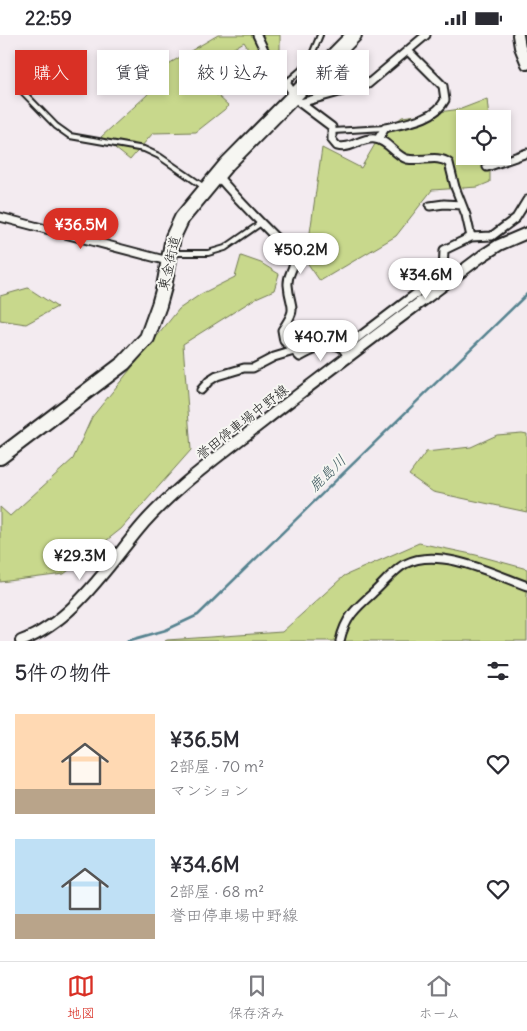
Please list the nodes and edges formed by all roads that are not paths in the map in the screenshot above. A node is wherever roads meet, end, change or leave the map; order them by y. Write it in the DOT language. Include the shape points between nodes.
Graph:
graph roads {
  1 [pos="257,35"];
  2 [pos="320,35"];
  3 [pos="354,35"];
  4 [pos="426,35"];
  5 [pos="518,35"];
  6 [pos="264,50"];
  7 [pos="408,51"];
  8 [pos="527,64"];
  9 [pos="287,83"];
  10 [pos="294,93"];
  11 [pos="26,95"];
  12 [pos="385,128"];
  13 [pos="333,131"];
  14 [pos="378,139"];
  15 [pos="527,153"];
  16 [pos="487,167"];
  17 [pos="217,175"];
  18 [pos="206,188"];
  19 [pos="527,200"];
  20 [pos="462,205"];
  21 [pos="430,206"];
  22 [pos="0,217"];
  23 [pos="261,223"];
  24 [pos="527,233"];
  25 [pos="492,236"];
  26 [pos="471,237"];
  27 [pos="499,245"];
  28 [pos="169,257"];
  29 [pos="294,351"];
  30 [pos="346,353"];
  31 [pos="201,390"];
  32 [pos="0,457"];
  33 [pos="527,585"];
  34 [pos="21,641"];
  35 [pos="340,641"];
  1 -- 6 [label="street"];
  2 -- 10 [label="lane" via="310,59 301,70"];
  3 -- 10 [label="highway, 東金街道"];
  4 -- 7 [label="street"];
  5 -- 8 [label="main road"];
  7 -- 10 [label="street" via="368,84"];
  7 -- 12 [label="street" via="443,86 446,101 430,115"];
  9 -- 10 [label="street"];
  10 -- 13 [label="street"];
  10 -- 17 [label="highway, 東金街道"];
  11 -- 18 [label="lane" via="70,137 144,149"];
  12 -- 13 [label="lane"];
  12 -- 14 [label="street"];
  13 -- 14 [label="street" via="334,144 342,148 364,139"];
  14 -- 20 [label="street" via="405,158 441,159 449,163"];
  15 -- 16 [label="street"];
  17 -- 18 [label="highway, 東金街道"];
  17 -- 23 [label="street"];
  18 -- 28 [label="highway, 東金街道" via="182,218 173,237"];
  19 -- 25 [label="street" via="516,218"];
  20 -- 21 [label="street"];
  20 -- 26 [label="street"];
  22 -- 28 [label="street"];
  23 -- 28 [label="lane" via="225,249"];
  23 -- 29 [label="street" via="292,253 294,266 288,285 293,308 282,331 284,341"];
  24 -- 27 [label="main road, 誉田停車場中野線"];
  25 -- 26 [label="street"];
  25 -- 27 [label="street"];
  26 -- 30 [label="street" via="444,250 443,273"];
  27 -- 30 [label="main road, 誉田停車場中野線"];
  28 -- 32 [label="highway, 東金街道" via="159,305 147,338 124,363"];
  29 -- 30 [label="street" via="300,357 328,345 337,345"];
  29 -- 31 [label="street" via="252,368 218,376"];
  30 -- 34 [label="main road, 誉田停車場中野線" via="183,485 140,528 84,596 60,617"];
  33 -- 35 [label="street" via="447,559 424,558 405,564 349,615"];
}
